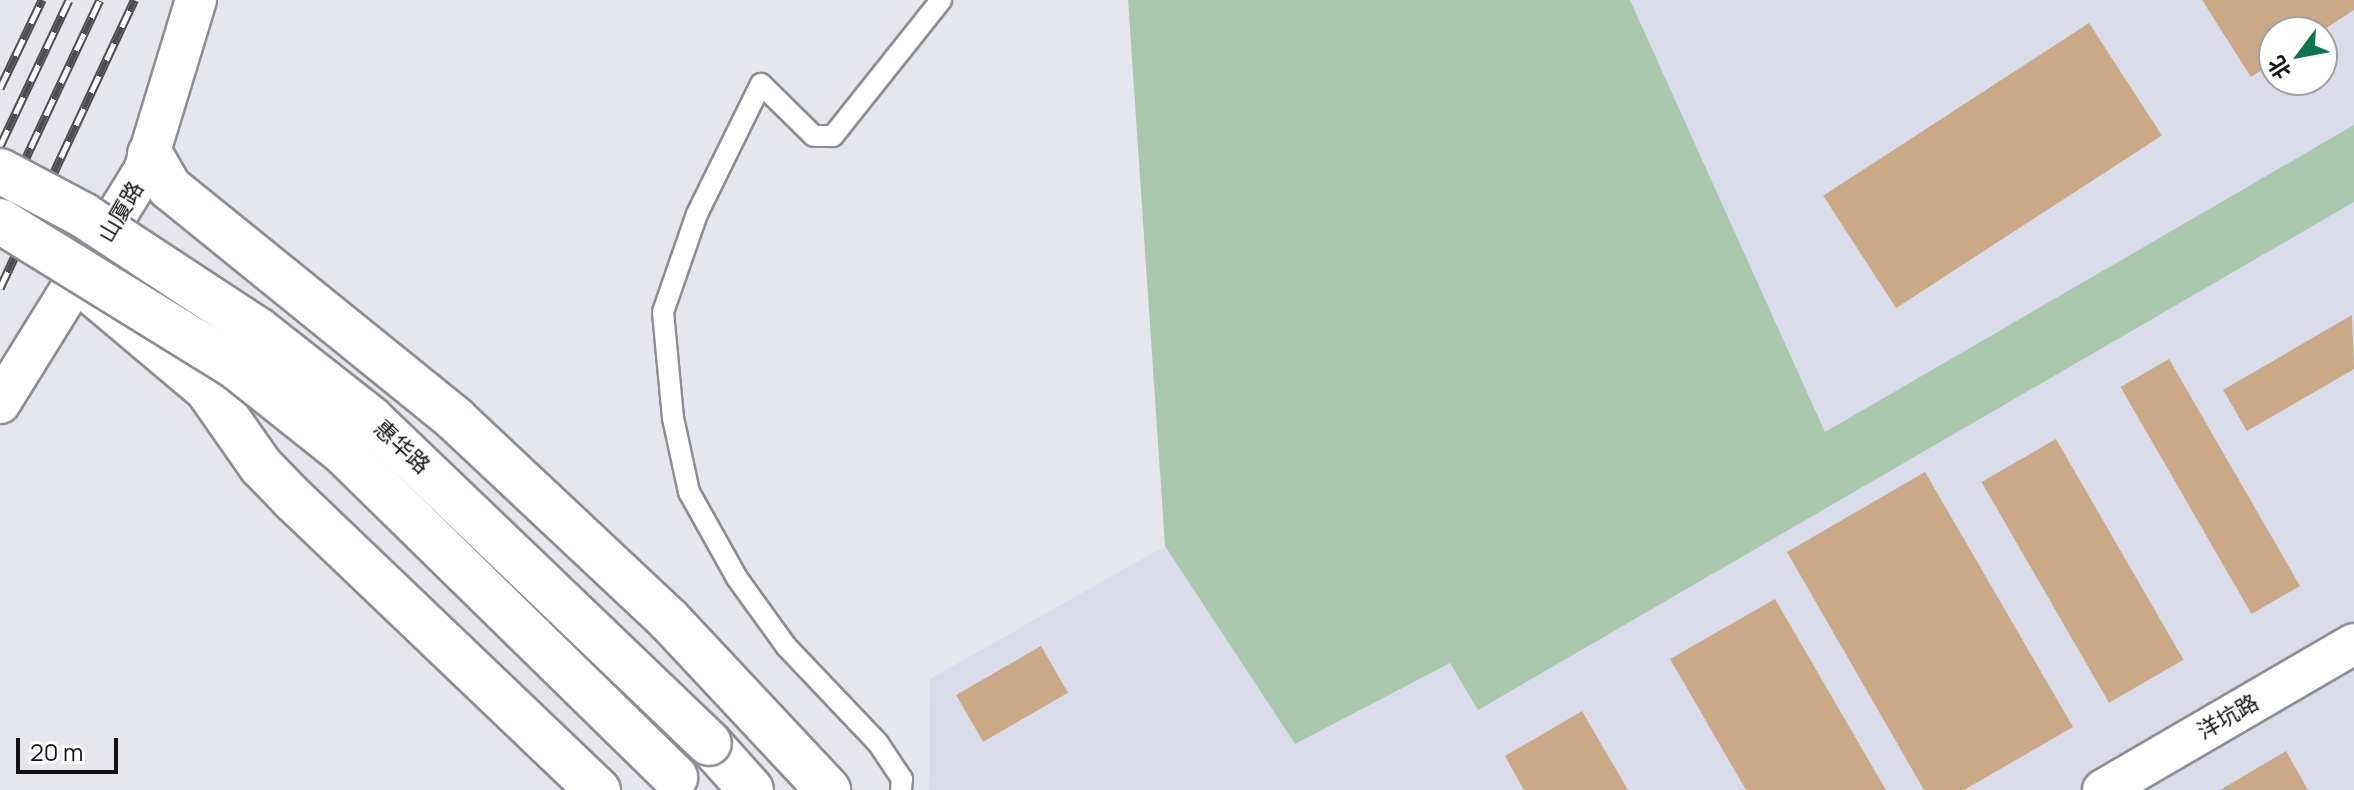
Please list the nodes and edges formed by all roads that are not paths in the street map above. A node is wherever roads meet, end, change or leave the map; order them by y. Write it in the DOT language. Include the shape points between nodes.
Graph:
graph roads {
  1 [pos="196,0"];
  2 [pos="941,0"];
  3 [pos="150,154"];
  4 [pos="0,171"];
  5 [pos="0,221"];
  6 [pos="80,280"];
  7 [pos="0,403"];
  8 [pos="2354,644"];
  9 [pos="681,783"];
  10 [pos="598,790"];
  11 [pos="751,790"];
  12 [pos="828,790"];
  13 [pos="901,790"];
  14 [pos="2103,790"];
  1 -- 3 [label="street, 山厦路"];
  2 -- 13 [label="lane" via="833,136 814,136 761,84 697,214 663,312 673,418 689,492 745,589 786,646 878,743 902,779"];
  3 -- 6 [label="street, 山厦路" via="122,213"];
  3 -- 12 [label="main road" via="170,188 455,419 613,567"];
  4 -- 11 [label="main road, 惠华路, bridge" via="83,215 258,330 371,419 709,743"];
  5 -- 9 [label="main road, 惠华路, bridge" via="235,366 343,452"];
  6 -- 7 [label="street, 山厦路"];
  6 -- 10 [label="main road" via="207,389 261,466 293,499"];
  8 -- 14 [label="street, 洋坑路"];
}
